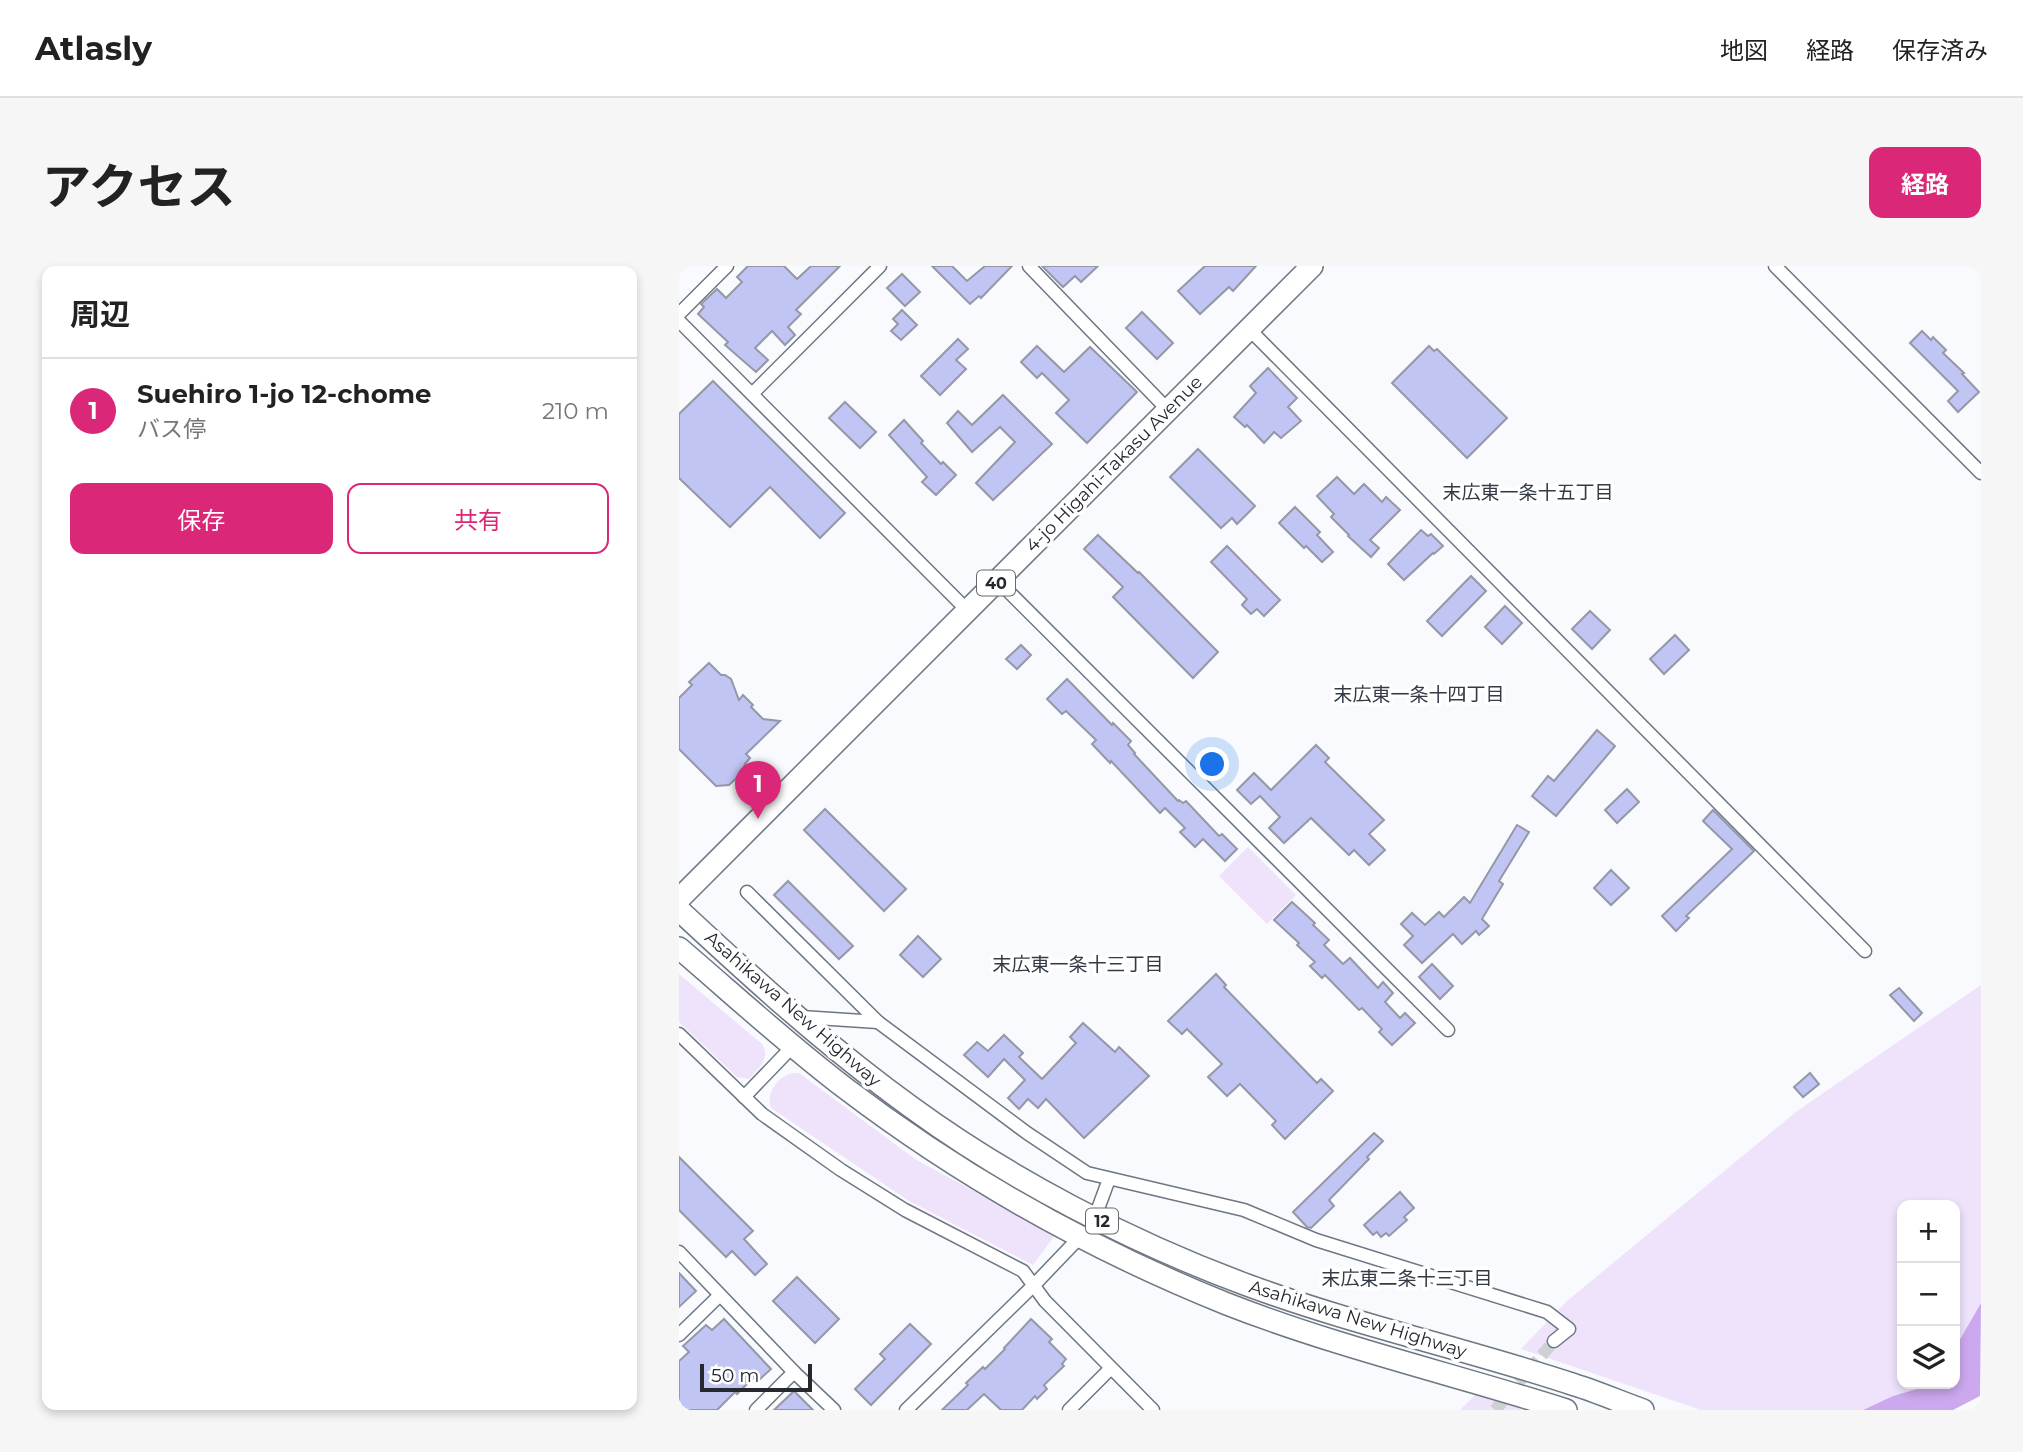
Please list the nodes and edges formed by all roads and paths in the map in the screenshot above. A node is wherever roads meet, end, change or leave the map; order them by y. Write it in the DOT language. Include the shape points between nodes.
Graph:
graph roads {
  1 [pos="727,266"];
  2 [pos="880,266"];
  3 [pos="1029,266"];
  4 [pos="1312,266"];
  5 [pos="1775,266"];
  6 [pos="679,314"];
  7 [pos="679,321"];
  8 [pos="1249,329"];
  9 [pos="752,394"];
  10 [pos="1168,410"];
  11 [pos="1981,472"];
  12 [pos="998,581"];
  13 [pos="968,611"];
  14 [pos="747,892"];
  15 [pos="679,899"];
  16 [pos="679,910"];
  17 [pos="679,948"];
  18 [pos="1865,951"];
  19 [pos="797,1017"];
  20 [pos="878,1022"];
  21 [pos="1448,1030"];
  22 [pos="679,1034"];
  23 [pos="792,1047"];
  24 [pos="744,1097"];
  25 [pos="1109,1179"];
  26 [pos="1095,1217"];
  27 [pos="1079,1238"];
  28 [pos="679,1252"];
  29 [pos="1034,1285"];
  30 [pos="719,1296"];
  31 [pos="679,1335"];
  32 [pos="1554,1341"];
  33 [pos="1111,1368"];
  34 [pos="794,1372"];
  35 [pos="756,1410"];
  36 [pos="835,1410"];
  37 [pos="906,1410"];
  38 [pos="1069,1410"];
  39 [pos="1153,1410"];
  40 [pos="1566,1410"];
  41 [pos="1643,1410"];
  1 -- 6 [label="street"];
  2 -- 9 [label="street"];
  3 -- 10 [label="street"];
  4 -- 8 [label="highway, 4-jo Higahi-Takasu Avenue / 40"];
  5 -- 11 [label="street"];
  7 -- 9 [label="street"];
  8 -- 10 [label="highway, 4-jo Higahi-Takasu Avenue / 40"];
  8 -- 18 [label="street"];
  9 -- 13 [label="street"];
  10 -- 12 [label="highway, 4-jo Higahi-Takasu Avenue / 40"];
  12 -- 13 [label="highway, 4-jo Higahi-Takasu Avenue / 40"];
  12 -- 21 [label="street"];
  13 -- 15 [label="highway, 4-jo Higahi-Takasu Avenue / 40"];
  14 -- 20 [label="street"];
  16 -- 19 [label="highway, Asahikawa New Highway / 12"];
  17 -- 23 [label="highway, Asahikawa New Highway / 12"];
  19 -- 20 [label="street"];
  19 -- 26 [label="highway, Asahikawa New Highway / 12" via="912,1108"];
  20 -- 25 [label="street" via="1027,1133 1087,1173"];
  22 -- 24 [label="street"];
  23 -- 24 [label="street"];
  23 -- 27 [label="highway, Asahikawa New Highway / 12" via="908,1134"];
  24 -- 29 [label="street" via="841,1170 905,1210 1023,1271"];
  25 -- 26 [label="street"];
  25 -- 32 [label="street" via="1244,1209 1316,1241 1547,1312 1569,1329"];
  26 -- 41 [label="highway, Asahikawa New Highway / 12" via="1183,1259 1305,1306 1575,1385"];
  27 -- 29 [label="street"];
  27 -- 40 [label="highway, Asahikawa New Highway / 12" via="1296,1329"];
  28 -- 30 [label="street"];
  29 -- 33 [label="street"];
  29 -- 37 [label="street"];
  30 -- 31 [label="street"];
  30 -- 34 [label="street"];
  33 -- 38 [label="street"];
  33 -- 39 [label="street"];
  34 -- 35 [label="street"];
  34 -- 36 [label="street"];
}
